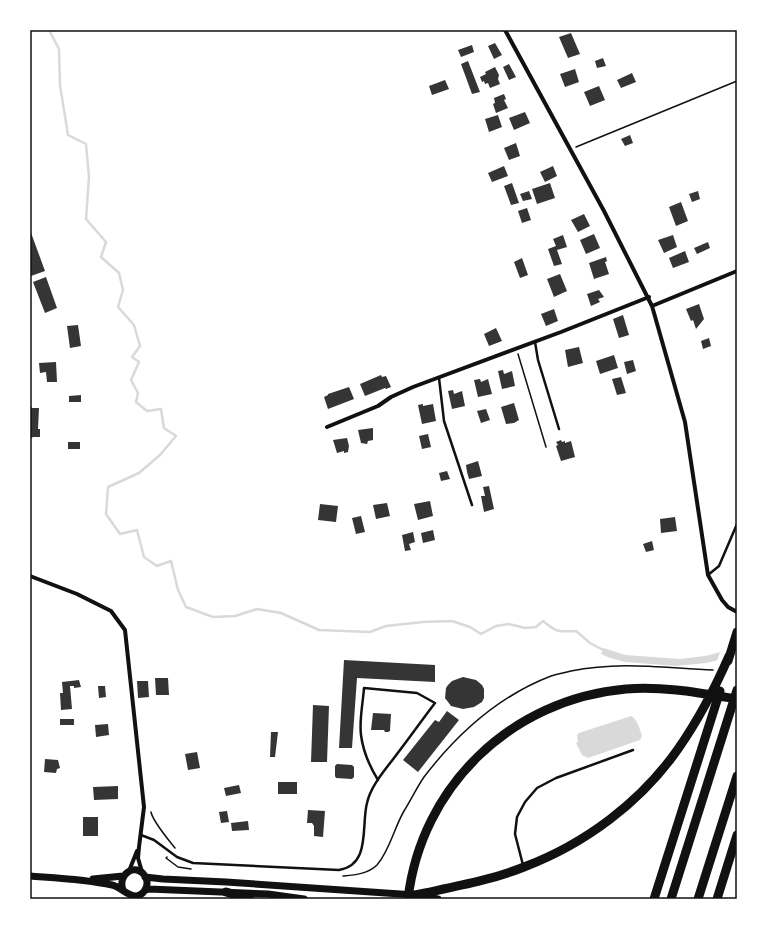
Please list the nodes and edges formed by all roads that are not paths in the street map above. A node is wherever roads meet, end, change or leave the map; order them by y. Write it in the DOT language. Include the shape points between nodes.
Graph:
graph roads {
  1 [pos="506,30"];
  2 [pos="737,271"];
  3 [pos="649,297"];
  4 [pos="652,306"];
  5 [pos="534,342"];
  6 [pos="439,378"];
  7 [pos="327,427"];
  8 [pos="559,429"];
  9 [pos="472,505"];
  10 [pos="737,524"];
  11 [pos="708,575"];
  12 [pos="30,576"];
  13 [pos="737,612"];
  14 [pos="737,632"];
  15 [pos="730,656"];
  16 [pos="737,690"];
  17 [pos="737,699"];
  18 [pos="633,750"];
  19 [pos="737,776"];
  20 [pos="378,780"];
  21 [pos="140,835"];
  22 [pos="736,837"];
  23 [pos="139,847"];
  24 [pos="524,867"];
  25 [pos="126,874"];
  26 [pos="144,875"];
  27 [pos="30,876"];
  28 [pos="84,880"];
  29 [pos="125,892"];
  30 [pos="226,892"];
  31 [pos="143,894"];
  32 [pos="411,897"];
  33 [pos="250,899"];
  34 [pos="304,899"];
  35 [pos="438,899"];
  36 [pos="655,899"];
  37 [pos="671,899"];
  38 [pos="698,899"];
  39 [pos="717,899"];
  1 -- 3 [label="street"];
  2 -- 4 [label="street"];
  3 -- 4 [label="street"];
  3 -- 5 [label="street"];
  4 -- 11 [label="street" via="684,422"];
  5 -- 6 [label="street"];
  5 -- 8 [label="lane"];
  6 -- 7 [label="street" via="391,396 378,406"];
  6 -- 9 [label="lane" via="444,421"];
  10 -- 11 [label="lane" via="719,566"];
  11 -- 13 [label="street" via="715,591 728,607"];
  12 -- 21 [label="street" via="77,594 111,611 124,630 144,807"];
  14 -- 15 [label="highway"];
  15 -- 24 [label="highway" via="686,738 650,783 623,809 592,832"];
  15 -- 36 [label="highway"];
  16 -- 37 [label="highway"];
  17 -- 32 [label="highway" via="667,689 626,689 581,698 553,707 516,726 473,761 441,803 416,858"];
  18 -- 24 [label="lane" via="556,778 537,788 517,817 515,834"];
  19 -- 38 [label="highway"];
  20 -- 20 [label="lane" via="361,734 364,688 417,693 426,697 435,703"];
  20 -- 21 [label="lane" via="367,803 361,853 356,861 345,869 193,863 171,853 154,840"];
  21 -- 23 [label="street"];
  22 -- 39 [label="highway"];
  23 -- 25 [label="street"];
  23 -- 26 [label="street" via="138,858"];
  24 -- 32 [label="highway" via="486,880"];
  25 -- 26 [label="main road" via="134,870"];
  25 -- 28 [label="main road"];
  25 -- 29 [label="main road" via="121,883"];
  26 -- 31 [label="main road" via="147,882"];
  26 -- 32 [label="main road" via="163,879"];
  27 -- 28 [label="main road"];
  28 -- 29 [label="main road"];
  29 -- 31 [label="main road" via="135,896"];
  30 -- 31 [label="main road" via="149,889"];
  30 -- 33 [label="highway"];
  30 -- 34 [label="main road"];
  32 -- 35 [label="main road"];
}
